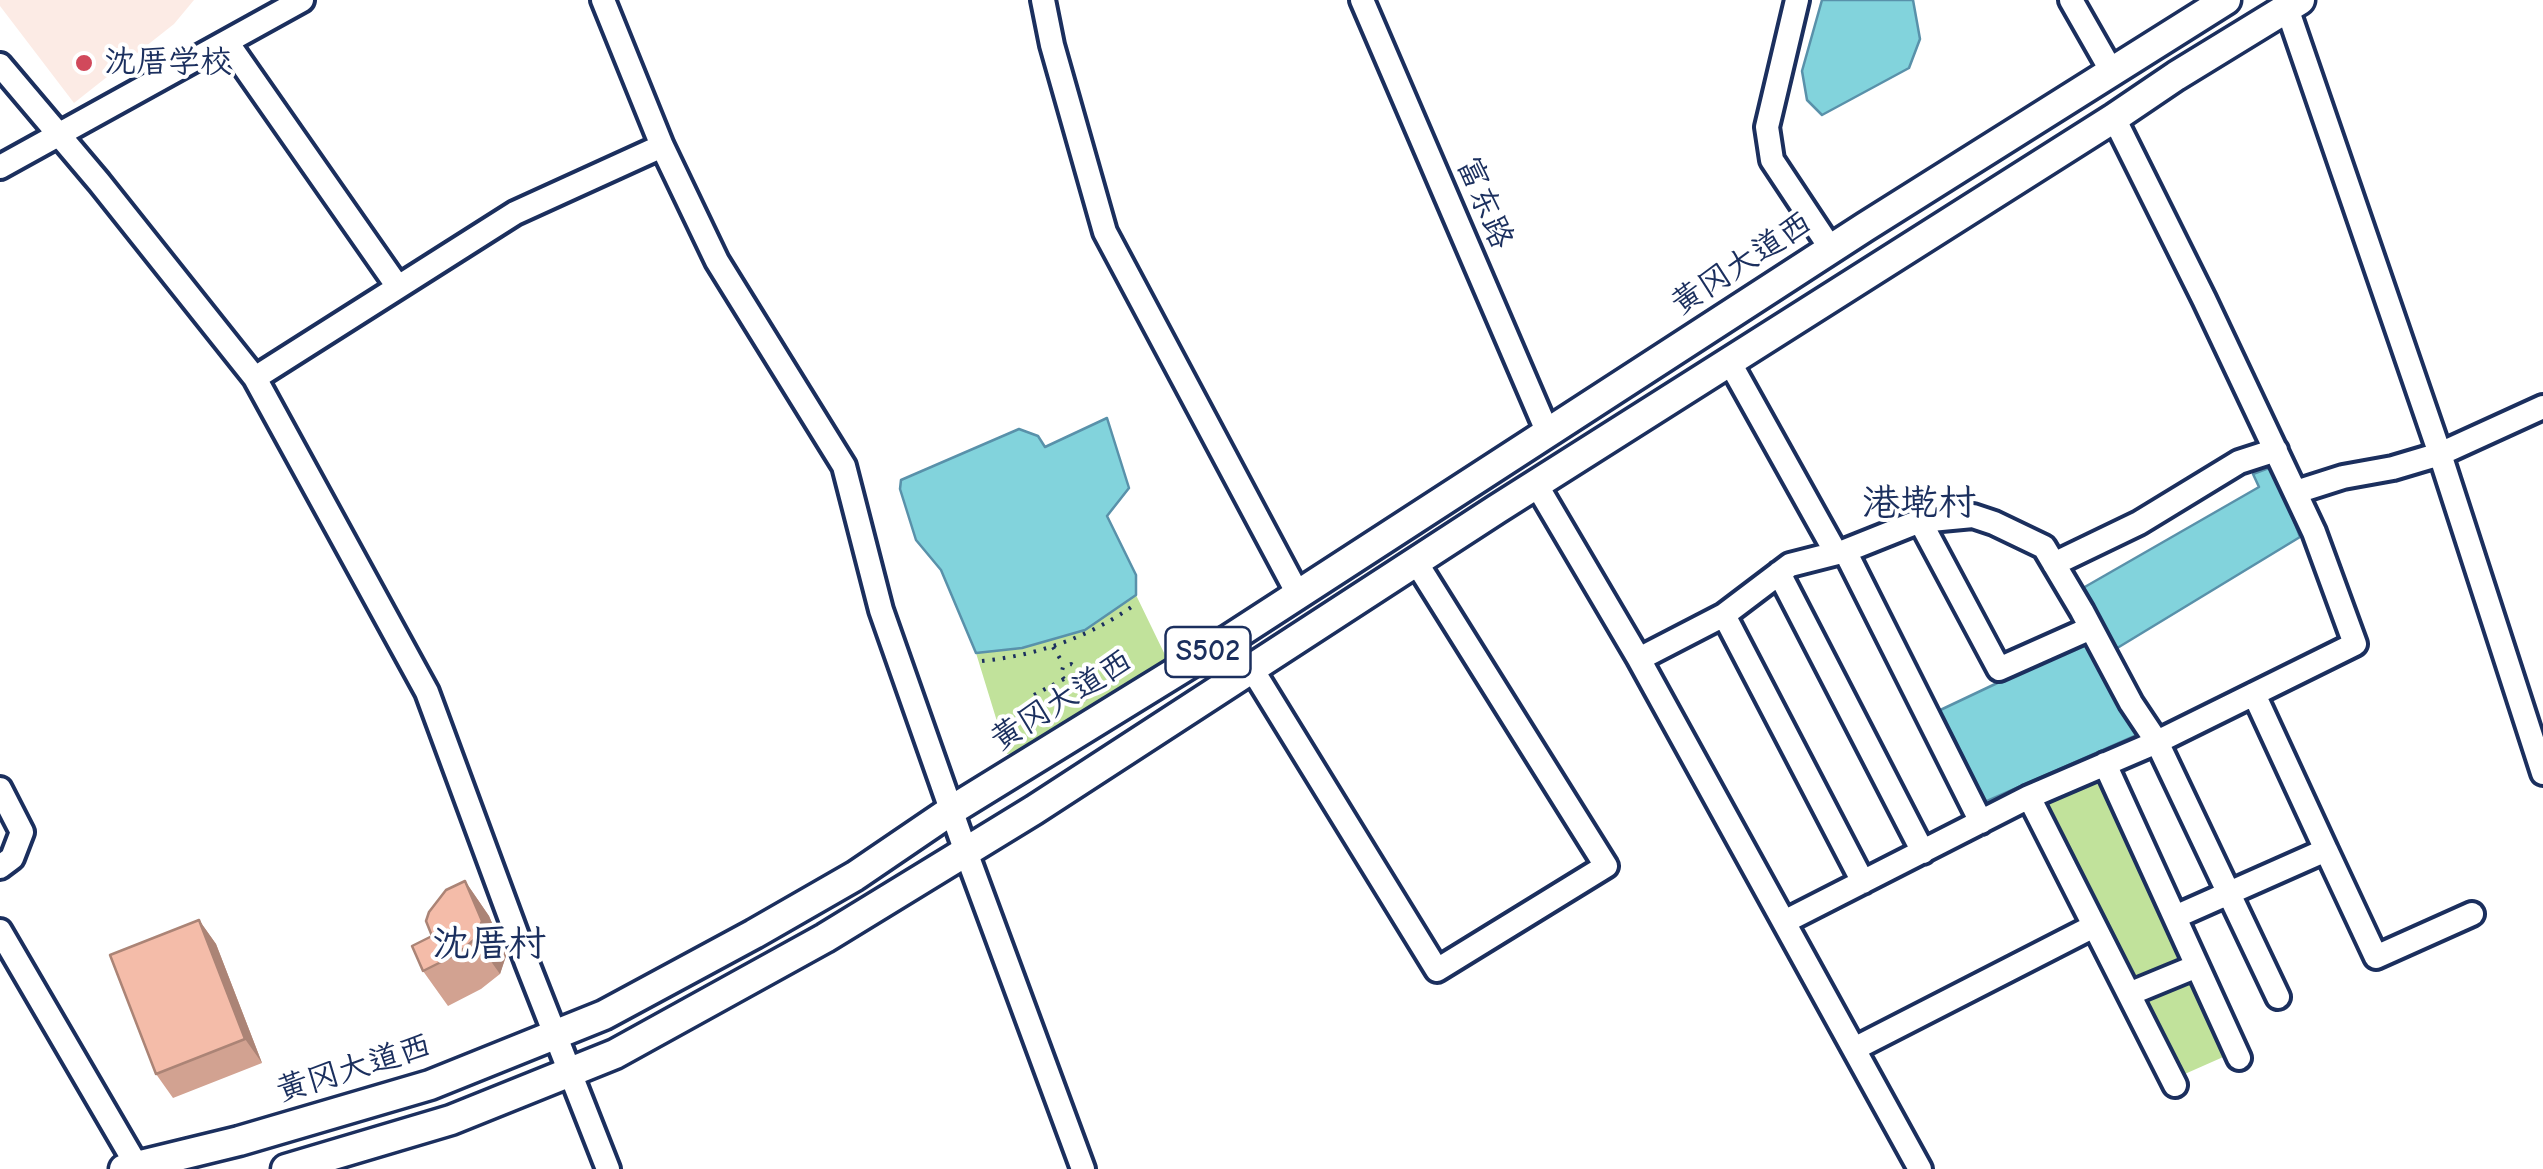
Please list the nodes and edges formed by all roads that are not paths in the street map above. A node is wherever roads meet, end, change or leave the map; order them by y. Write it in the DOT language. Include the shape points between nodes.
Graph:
graph roads {
  1 [pos="302,0"];
  2 [pos="603,0"];
  3 [pos="1043,0"];
  4 [pos="1362,0"];
  5 [pos="1797,0"];
  6 [pos="2071,0"];
  7 [pos="2226,0"];
  8 [pos="2293,4"];
  9 [pos="226,42"];
  10 [pos="0,65"];
  11 [pos="2112,72"];
  12 [pos="2114,118"];
  13 [pos="58,135"];
  14 [pos="662,146"];
  15 [pos="0,167"];
  16 [pos="1830,249"];
  17 [pos="398,287"];
  18 [pos="1730,361"];
  19 [pos="255,378"];
  20 [pos="2543,408"];
  21 [pos="1548,431"];
  22 [pos="2276,450"];
  23 [pos="2440,454"];
  24 [pos="1536,484"];
  25 [pos="2296,492"];
  26 [pos="1920,522"];
  27 [pos="1840,552"];
  28 [pos="1416,562"];
  29 [pos="2054,564"];
  30 [pos="1780,572"];
  31 [pos="1298,594"];
  32 [pos="1724,615"];
  33 [pos="2091,628"];
  34 [pos="1639,659"];
  35 [pos="1252,668"];
  36 [pos="2254,694"];
  37 [pos="2157,742"];
  38 [pos="2105,764"];
  39 [pos="2543,772"];
  40 [pos="0,790"];
  41 [pos="2030,797"];
  42 [pos="952,810"];
  43 [pos="1982,822"];
  44 [pos="2326,850"];
  45 [pos="966,852"];
  46 [pos="1923,852"];
  47 [pos="0,867"];
  48 [pos="1864,882"];
  49 [pos="2472,914"];
  50 [pos="2175,916"];
  51 [pos="1784,922"];
  52 [pos="2094,926"];
  53 [pos="0,931"];
  54 [pos="2197,966"];
  55 [pos="2129,994"];
  56 [pos="2278,997"];
  57 [pos="556,1034"];
  58 [pos="1854,1048"];
  59 [pos="2239,1058"];
  60 [pos="571,1072"];
  61 [pos="2174,1086"];
  62 [pos="130,1167"];
  63 [pos="286,1169"];
  64 [pos="608,1169"];
  65 [pos="1083,1169"];
  66 [pos="1920,1169"];
  1 -- 9 [label="street"];
  2 -- 14 [label="street"];
  3 -- 31 [label="street" via="1105,232"];
  4 -- 21 [label="street, 富东路"];
  5 -- 16 [label="street" via="1766,126 1772,160"];
  6 -- 11 [label="street"];
  7 -- 11 [label="main road, 黄冈大道西 / S502"];
  8 -- 12 [label="main road, S502"];
  8 -- 23 [label="street"];
  9 -- 13 [label="street"];
  9 -- 17 [label="street"];
  10 -- 13 [label="street"];
  11 -- 16 [label="main road, 黄冈大道西 / S502"];
  12 -- 18 [label="main road, S502"];
  12 -- 22 [label="street"];
  13 -- 15 [label="street"];
  13 -- 19 [label="street"];
  14 -- 17 [label="street" via="514,212"];
  14 -- 42 [label="street" via="716,261 844,466 882,610"];
  16 -- 21 [label="main road, 黄冈大道西 / S502"];
  17 -- 19 [label="street"];
  18 -- 24 [label="main road, S502"];
  18 -- 27 [label="street"];
  19 -- 57 [label="street" via="427,692"];
  20 -- 23 [label="street"];
  21 -- 31 [label="main road, 黄冈大道西 / S502"];
  22 -- 25 [label="street"];
  22 -- 29 [label="street" via="2239,462 2139,523"];
  23 -- 25 [label="street"];
  23 -- 39 [label="street"];
  24 -- 28 [label="main road, S502"];
  24 -- 34 [label="street"];
  25 -- 36 [label="street" via="2354,644"];
  26 -- 27 [label="street"];
  26 -- 29 [label="street" via="1974,516 2044,547"];
  26 -- 33 [label="street" via="1999,670"];
  27 -- 30 [label="street"];
  27 -- 43 [label="street"];
  28 -- 35 [label="main road, S502"];
  28 -- 35 [label="street" via="1606,866 1437,970"];
  29 -- 33 [label="street"];
  30 -- 32 [label="street"];
  30 -- 46 [label="street"];
  31 -- 42 [label="main road, 黄冈大道西 / S502"];
  32 -- 34 [label="street"];
  32 -- 48 [label="street"];
  33 -- 37 [label="street"];
  34 -- 51 [label="street"];
  35 -- 45 [label="main road, S502"];
  36 -- 37 [label="street"];
  36 -- 44 [label="street"];
  37 -- 38 [label="street"];
  37 -- 56 [label="street"];
  38 -- 41 [label="street"];
  38 -- 50 [label="street"];
  40 -- 47 [label="street" via="22,832 12,858"];
  41 -- 43 [label="street"];
  41 -- 52 [label="street"];
  42 -- 45 [label="street"];
  42 -- 57 [label="main road, 黄冈大道西 / S502" via="754,934"];
  43 -- 46 [label="street"];
  44 -- 49 [label="street" via="2376,956"];
  44 -- 50 [label="street"];
  45 -- 60 [label="main road, S502" via="826,938"];
  45 -- 65 [label="street"];
  46 -- 48 [label="street"];
  48 -- 51 [label="street"];
  50 -- 54 [label="street"];
  51 -- 58 [label="street"];
  52 -- 55 [label="street"];
  52 -- 58 [label="street"];
  53 -- 62 [label="street"];
  54 -- 55 [label="street"];
  54 -- 59 [label="street"];
  55 -- 61 [label="street"];
  57 -- 60 [label="street"];
  57 -- 62 [label="main road, 黄冈大道西 / S502" via="430,1084"];
  58 -- 66 [label="street"];
  60 -- 63 [label="main road, S502" via="451,1120"];
  60 -- 64 [label="street"];
}
